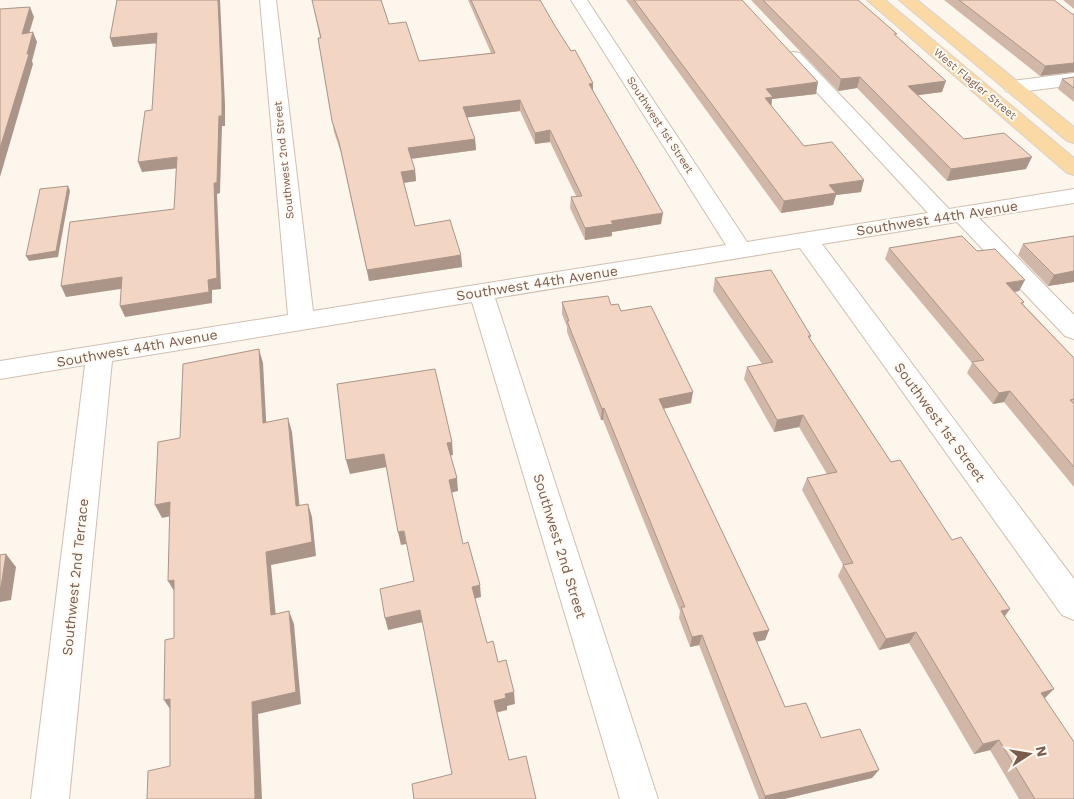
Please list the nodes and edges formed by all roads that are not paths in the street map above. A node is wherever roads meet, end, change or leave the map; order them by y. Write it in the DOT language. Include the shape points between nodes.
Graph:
graph roads {
  1 [pos="268,0"];
  2 [pos="580,0"];
  3 [pos="875,0"];
  4 [pos="907,0"];
  5 [pos="781,43"];
  6 [pos="954,66"];
  7 [pos="1074,79"];
  8 [pos="1013,87"];
  9 [pos="1074,137"];
  10 [pos="1074,169"];
  11 [pos="1074,196"];
  12 [pos="952,215"];
  13 [pos="806,239"];
  14 [pos="740,249"];
  15 [pos="481,292"];
  16 [pos="301,320"];
  17 [pos="1074,330"];
  18 [pos="100,354"];
  19 [pos="0,370"];
  20 [pos="1074,605"];
  21 [pos="50,799"];
  22 [pos="639,799"];
  1 -- 16 [label="street, Southwest 2nd Street"];
  2 -- 14 [label="street, Southwest 1st Street"];
  3 -- 6 [label="main road, West Flagler Street"];
  4 -- 8 [label="main road, West Flagler Street"];
  5 -- 12 [label="street"];
  6 -- 8 [label="main road"];
  6 -- 10 [label="main road, West Flagler Street"];
  7 -- 8 [label="street"];
  8 -- 9 [label="main road, West Flagler Street"];
  11 -- 12 [label="street, Southwest 44th Avenue"];
  12 -- 13 [label="street, Southwest 44th Avenue"];
  12 -- 17 [label="street"];
  13 -- 14 [label="street, Southwest 44th Avenue"];
  13 -- 20 [label="street, Southwest 1st Street"];
  14 -- 15 [label="street, Southwest 44th Avenue"];
  15 -- 16 [label="street, Southwest 44th Avenue"];
  15 -- 22 [label="street, Southwest 2nd Street"];
  16 -- 18 [label="street, Southwest 44th Avenue"];
  18 -- 19 [label="street, Southwest 44th Avenue"];
  18 -- 21 [label="street, Southwest 2nd Terrace"];
}
